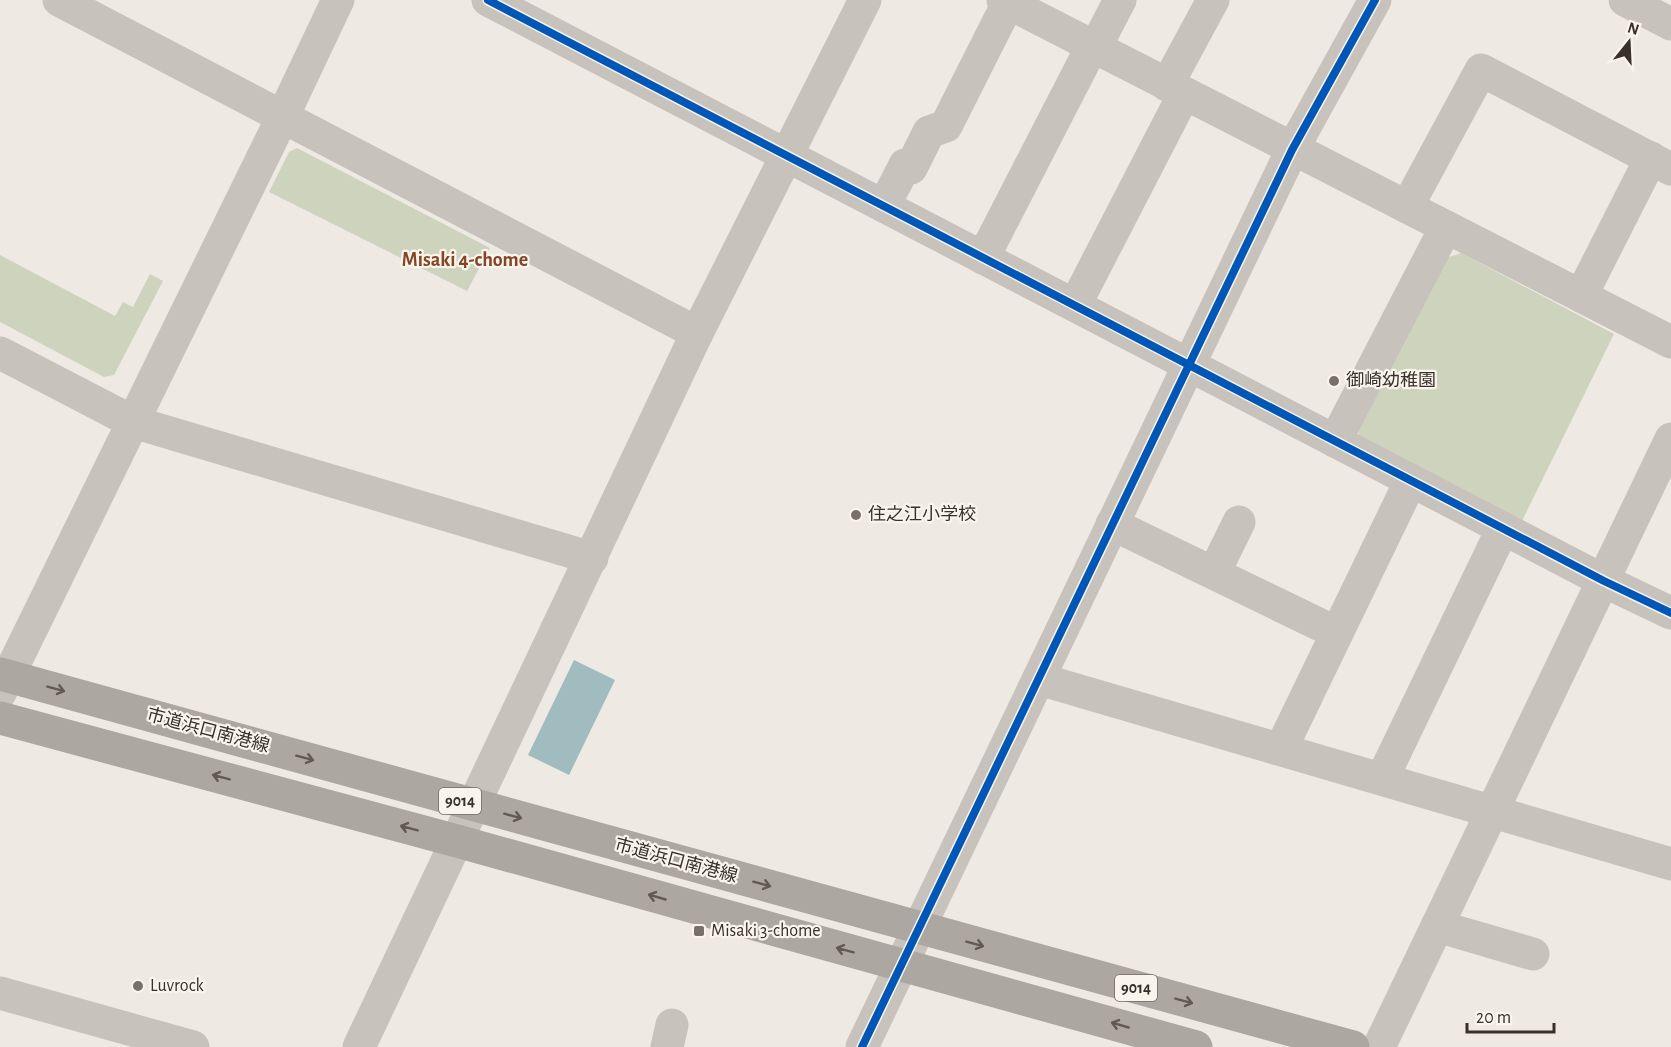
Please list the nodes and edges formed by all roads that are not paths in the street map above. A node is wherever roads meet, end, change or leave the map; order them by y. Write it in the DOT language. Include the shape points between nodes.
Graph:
graph roads {
  1 [pos="59,0"];
  2 [pos="338,0"];
  3 [pos="488,0"];
  4 [pos="865,0"];
  5 [pos="1120,0"];
  6 [pos="1213,0"];
  7 [pos="1375,0"];
  8 [pos="1625,0"];
  9 [pos="1005,1"];
  10 [pos="1671,24"];
  11 [pos="1095,48"];
  12 [pos="1175,89"];
  13 [pos="283,116"];
  14 [pos="1292,150"];
  15 [pos="787,156"];
  16 [pos="1661,164"];
  17 [pos="884,206"];
  18 [pos="1407,207"];
  19 [pos="1446,227"];
  20 [pos="983,258"];
  21 [pos="1581,296"];
  22 [pos="1075,305"];
  23 [pos="697,333"];
  24 [pos="1671,342"];
  25 [pos="0,353"];
  26 [pos="1189,365"];
  27 [pos="133,422"];
  28 [pos="1671,439"];
  29 [pos="1335,441"];
  30 [pos="1411,480"];
  31 [pos="1239,522"];
  32 [pos="1112,524"];
  33 [pos="1503,528"];
  34 [pos="592,558"];
  35 [pos="1214,573"];
  36 [pos="1604,580"];
  37 [pos="1671,613"];
  38 [pos="1337,633"];
  39 [pos="1040,679"];
  40 [pos="3,681"];
  41 [pos="0,718"];
  42 [pos="1281,749"];
  43 [pos="1382,779"];
  44 [pos="473,804"];
  45 [pos="1491,812"];
  46 [pos="457,841"];
  47 [pos="1671,864"];
  48 [pos="1437,926"];
  49 [pos="919,928"];
  50 [pos="1533,954"];
  51 [pos="902,964"];
  52 [pos="0,993"];
  53 [pos="193,1047"];
  54 [pos="359,1047"];
  55 [pos="862,1047"];
  56 [pos="1196,1047"];
  57 [pos="1353,1047"];
  58 [pos="1379,1047"];
  1 -- 13 [label="street"];
  2 -- 13 [label="street"];
  3 -- 15 [label="street"];
  4 -- 15 [label="street"];
  5 -- 11 [label="street"];
  6 -- 12 [label="street"];
  7 -- 14 [label="street"];
  8 -- 10 [label="street"];
  9 -- 11 [label="street"];
  9 -- 17 [label="street" via="946,126 929,132 911,168 905,165"];
  11 -- 12 [label="street"];
  11 -- 20 [label="street"];
  12 -- 14 [label="street"];
  12 -- 22 [label="street"];
  13 -- 23 [label="street"];
  13 -- 27 [label="street"];
  14 -- 18 [label="street"];
  14 -- 26 [label="street"];
  15 -- 17 [label="street"];
  15 -- 23 [label="street"];
  16 -- 18 [label="street" via="1481,70"];
  16 -- 21 [label="street"];
  17 -- 20 [label="street"];
  18 -- 19 [label="street"];
  19 -- 21 [label="street"];
  19 -- 29 [label="street"];
  20 -- 22 [label="street"];
  21 -- 24 [label="street"];
  22 -- 26 [label="street"];
  23 -- 34 [label="street"];
  25 -- 27 [label="street"];
  26 -- 29 [label="street"];
  26 -- 32 [label="street"];
  27 -- 34 [label="street"];
  27 -- 40 [label="street"];
  28 -- 36 [label="street"];
  29 -- 30 [label="street"];
  30 -- 33 [label="street"];
  30 -- 38 [label="street"];
  31 -- 35 [label="street"];
  32 -- 35 [label="street"];
  32 -- 39 [label="street"];
  33 -- 36 [label="street"];
  33 -- 43 [label="street"];
  34 -- 44 [label="street"];
  35 -- 38 [label="street"];
  36 -- 37 [label="street"];
  36 -- 45 [label="street"];
  38 -- 42 [label="street"];
  39 -- 42 [label="street"];
  39 -- 49 [label="street"];
  40 -- 44 [label="main road, 市道浜口南港線 / 9014, one-way"];
  46 -- 41 [label="main road, 9014, one-way"];
  42 -- 43 [label="street"];
  43 -- 45 [label="street"];
  44 -- 46 [label="street"];
  44 -- 49 [label="main road, 市道浜口南港線 / 9014, one-way"];
  45 -- 47 [label="street"];
  45 -- 48 [label="street"];
  51 -- 46 [label="main road, 9014, one-way"];
  46 -- 54 [label="street"];
  48 -- 50 [label="street"];
  48 -- 58 [label="street"];
  49 -- 51 [label="street"];
  49 -- 57 [label="main road, 市道浜口南港線 / 9014, one-way"];
  51 -- 55 [label="street"];
  56 -- 51 [label="main road, 9014, one-way"];
  52 -- 53 [label="street"];
}
